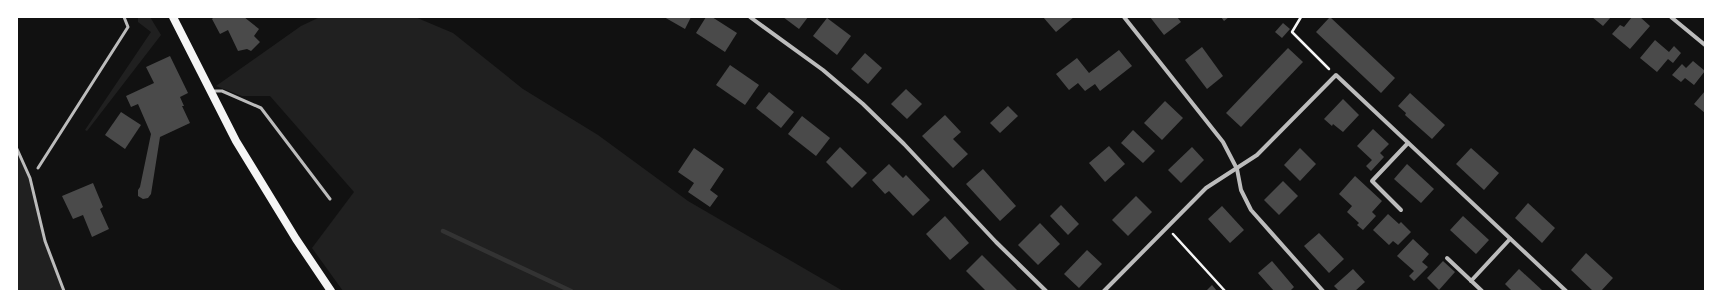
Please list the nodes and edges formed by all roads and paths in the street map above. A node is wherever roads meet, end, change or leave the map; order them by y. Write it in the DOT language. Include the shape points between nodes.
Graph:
graph roads {
  1 [pos="124,17"];
  2 [pos="173,17"];
  3 [pos="750,17"];
  4 [pos="1124,17"];
  5 [pos="1301,17"];
  6 [pos="1671,17"];
  7 [pos="1705,45"];
  8 [pos="1336,75"];
  9 [pos="210,91"];
  10 [pos="1408,143"];
  11 [pos="17,149"];
  12 [pos="38,168"];
  13 [pos="1237,169"];
  14 [pos="330,199"];
  15 [pos="1401,210"];
  16 [pos="1168,227"];
  17 [pos="1510,239"];
  18 [pos="1447,258"];
  19 [pos="1471,281"];
  20 [pos="64,291"];
  21 [pos="331,291"];
  22 [pos="1046,291"];
  23 [pos="1104,291"];
  24 [pos="1226,291"];
  25 [pos="1323,291"];
  26 [pos="1482,291"];
  27 [pos="1566,291"];
  1 -- 12 [label="lane" via="128,27"];
  2 -- 9 [label="main road"];
  3 -- 22 [label="street" via="823,70 863,104"];
  4 -- 13 [label="street" via="1223,142"];
  5 -- 8 [label="path" via="1292,32"];
  6 -- 7 [label="street"];
  8 -- 10 [label="street"];
  8 -- 13 [label="street" via="1257,155"];
  9 -- 14 [label="lane" via="222,91 261,108"];
  9 -- 21 [label="main road" via="263,187"];
  10 -- 15 [label="street" via="1372,180"];
  10 -- 17 [label="street"];
  11 -- 20 [label="lane" via="30,178 45,241"];
  13 -- 16 [label="street" via="1206,188"];
  13 -- 25 [label="street" via="1241,190 1251,210"];
  16 -- 23 [label="street"];
  16 -- 24 [label="path"];
  17 -- 19 [label="street"];
  17 -- 27 [label="street"];
  18 -- 19 [label="street"];
  19 -- 26 [label="street"];
}
